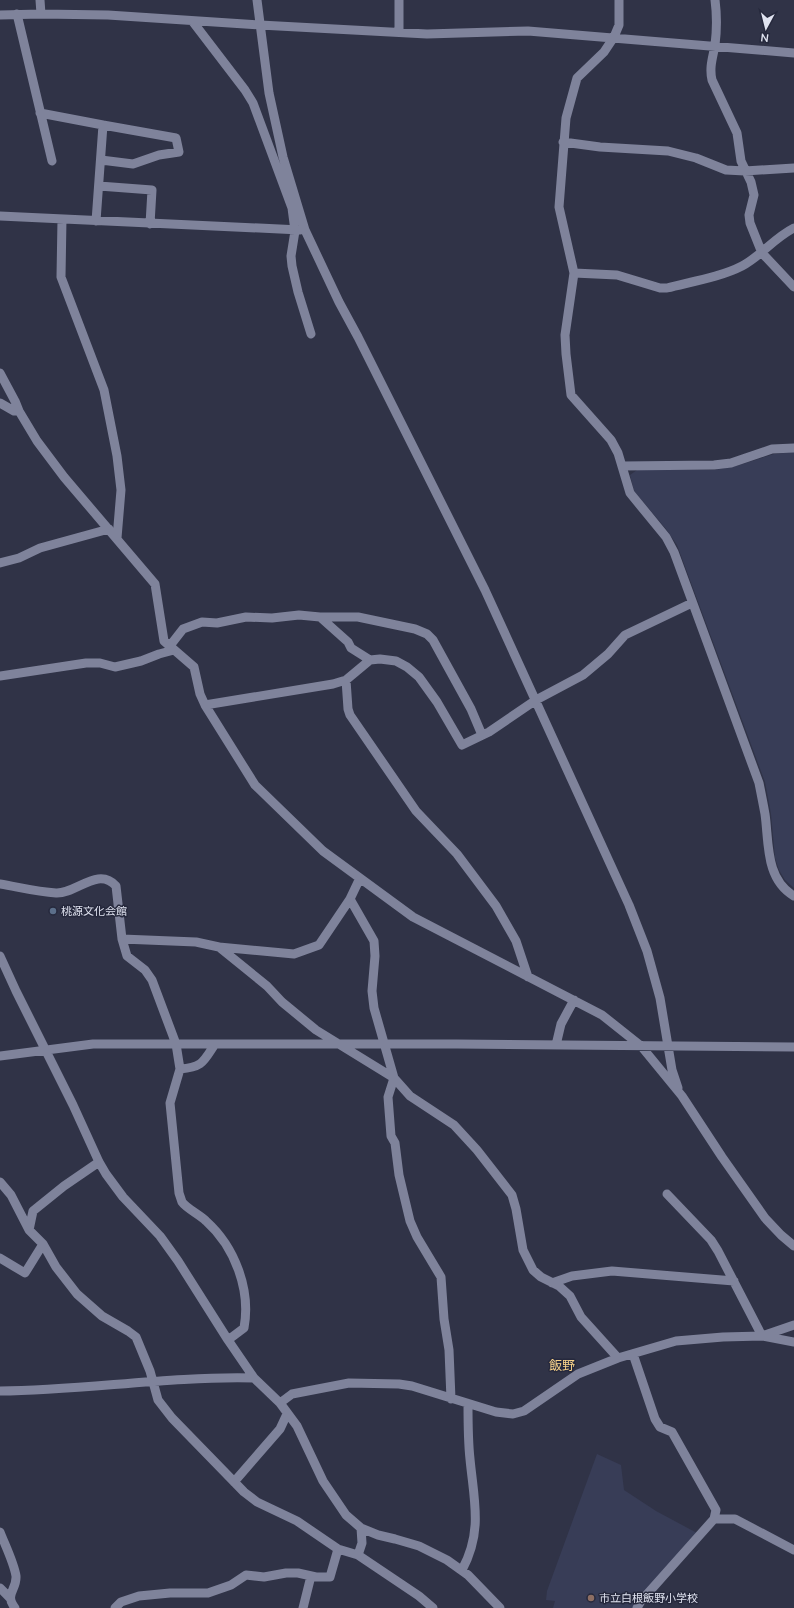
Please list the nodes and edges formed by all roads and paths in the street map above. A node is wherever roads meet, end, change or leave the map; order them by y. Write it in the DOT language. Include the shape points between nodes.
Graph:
graph roads {
  1 [pos="40,0"];
  2 [pos="257,0"];
  3 [pos="398,0"];
  4 [pos="619,0"];
  5 [pos="714,0"];
  6 [pos="17,14"];
  7 [pos="41,14"];
  8 [pos="0,15"];
  9 [pos="193,22"];
  10 [pos="260,25"];
  11 [pos="399,32"];
  12 [pos="614,37"];
  13 [pos="715,46"];
  14 [pos="794,53"];
  15 [pos="40,113"];
  16 [pos="104,125"];
  17 [pos="563,142"];
  18 [pos="101,160"];
  19 [pos="52,161"];
  20 [pos="794,168"];
  21 [pos="745,171"];
  22 [pos="99,186"];
  23 [pos="0,216"];
  24 [pos="62,219"];
  25 [pos="96,221"];
  26 [pos="150,224"];
  27 [pos="794,228"];
  28 [pos="305,230"];
  29 [pos="295,231"];
  30 [pos="762,253"];
  31 [pos="574,273"];
  32 [pos="794,287"];
  33 [pos="311,334"];
  34 [pos="0,373"];
  35 [pos="0,403"];
  36 [pos="19,411"];
  37 [pos="794,448"];
  38 [pos="622,466"];
  39 [pos="109,529"];
  40 [pos="117,538"];
  41 [pos="0,563"];
  42 [pos="692,603"];
  43 [pos="320,617"];
  44 [pos="172,649"];
  45 [pos="370,660"];
  46 [pos="0,676"];
  47 [pos="346,680"];
  48 [pos="536,700"];
  49 [pos="205,705"];
  50 [pos="482,735"];
  51 [pos="360,878"];
  52 [pos="0,884"];
  53 [pos="794,896"];
  54 [pos="350,898"];
  55 [pos="122,939"];
  56 [pos="219,947"];
  57 [pos="0,956"];
  58 [pos="528,977"];
  59 [pos="574,1000"];
  60 [pos="176,1044"];
  61 [pos="215,1044"];
  62 [pos="338,1044"];
  63 [pos="384,1044"];
  64 [pos="556,1045"];
  65 [pos="641,1046"];
  66 [pos="669,1046"];
  67 [pos="794,1047"];
  68 [pos="46,1049"];
  69 [pos="0,1056"];
  70 [pos="180,1070"];
  71 [pos="394,1078"];
  72 [pos="682,1096"];
  73 [pos="99,1162"];
  74 [pos="0,1182"];
  75 [pos="667,1194"];
  76 [pos="29,1230"];
  77 [pos="43,1244"];
  78 [pos="794,1246"];
  79 [pos="0,1258"];
  80 [pos="734,1281"];
  81 [pos="552,1283"];
  82 [pos="794,1326"];
  83 [pos="762,1336"];
  84 [pos="228,1340"];
  85 [pos="794,1342"];
  86 [pos="633,1354"];
  87 [pos="618,1358"];
  88 [pos="254,1378"];
  89 [pos="152,1382"];
  90 [pos="0,1391"];
  91 [pos="451,1399"];
  92 [pos="280,1403"];
  93 [pos="468,1404"];
  94 [pos="288,1414"];
  95 [pos="234,1482"];
  96 [pos="714,1520"];
  97 [pos="361,1528"];
  98 [pos="0,1532"];
  99 [pos="338,1549"];
  100 [pos="794,1550"];
  101 [pos="358,1555"];
  102 [pos="462,1570"];
  103 [pos="311,1576"];
  104 [pos="0,1588"];
  105 [pos="10,1598"];
  106 [pos="15,1608"];
  107 [pos="115,1608"];
  108 [pos="303,1608"];
  109 [pos="433,1608"];
  110 [pos="500,1608"];
  111 [pos="637,1608"];
  1 -- 7 [label="street"];
  2 -- 10 [label="street"];
  3 -- 11 [label="street"];
  4 -- 12 [label="street" via="619,25"];
  5 -- 13 [label="street" via="717,19"];
  6 -- 7 [label="street"];
  6 -- 8 [label="street"];
  6 -- 15 [label="street"];
  7 -- 9 [label="street" via="108,15"];
  9 -- 10 [label="street"];
  9 -- 29 [label="street" via="253,102 286,187"];
  10 -- 11 [label="street"];
  10 -- 28 [label="street" via="269,93 283,157"];
  11 -- 12 [label="street" via="427,34 528,31"];
  12 -- 13 [label="street"];
  12 -- 17 [label="street" via="604,52 577,78 566,118"];
  13 -- 14 [label="street"];
  13 -- 21 [label="street" via="710,71 712,80 737,133"];
  15 -- 16 [label="street"];
  15 -- 19 [label="street"];
  16 -- 18 [label="street"];
  16 -- 18 [label="street" via="176,138 179,152 159,155 133,164"];
  17 -- 21 [label="street" via="668,151 696,158 726,170"];
  17 -- 31 [label="street" via="559,207"];
  18 -- 22 [label="street"];
  20 -- 21 [label="street"];
  21 -- 30 [label="street" via="754,195 749,215 750,223"];
  22 -- 25 [label="street"];
  22 -- 26 [label="street" via="152,190"];
  23 -- 24 [label="street"];
  24 -- 25 [label="street"];
  24 -- 40 [label="street" via="61,277 104,390 117,456 121,490"];
  25 -- 26 [label="street"];
  26 -- 29 [label="street"];
  27 -- 30 [label="street" via="784,233"];
  28 -- 29 [label="street"];
  28 -- 48 [label="street" via="485,590"];
  29 -- 33 [label="street" via="292,266"];
  30 -- 31 [label="street" via="730,271 667,288 617,275"];
  30 -- 32 [label="street"];
  31 -- 38 [label="street" via="565,335 571,395 611,440"];
  34 -- 36 [label="street"];
  35 -- 36 [label="street"];
  36 -- 39 [label="street" via="64,477"];
  37 -- 38 [label="street" via="772,449 731,463 714,465"];
  38 -- 42 [label="street" via="630,493 666,537 674,552"];
  39 -- 40 [label="street"];
  39 -- 41 [label="street" via="40,548"];
  40 -- 44 [label="street" via="155,584 164,641"];
  42 -- 48 [label="street" via="625,635 608,654 583,675"];
  42 -- 53 [label="street" via="759,783 773,872"];
  43 -- 44 [label="street" via="246,617 217,623 202,622 183,629"];
  43 -- 45 [label="street" via="352,648"];
  43 -- 50 [label="street" via="358,617 427,634 433,640 471,709"];
  44 -- 46 [label="street" via="141,661 115,667 86,663"];
  44 -- 49 [label="street" via="194,667"];
  45 -- 47 [label="street"];
  45 -- 50 [label="street" via="396,661 419,677 462,745"];
  47 -- 49 [label="street"];
  47 -- 58 [label="street" via="350,715 416,811 457,854 496,906 516,941"];
  48 -- 50 [label="street"];
  48 -- 66 [label="street" via="629,905 647,951 660,998"];
  49 -- 51 [label="street" via="255,785 323,851"];
  51 -- 54 [label="street"];
  51 -- 58 [label="street" via="413,917"];
  52 -- 55 [label="street" via="58,893 100,878 111,880 116,886"];
  54 -- 56 [label="street" via="319,944 294,954"];
  54 -- 63 [label="street" via="374,941 372,991"];
  55 -- 56 [label="street" via="196,942"];
  55 -- 60 [label="street" via="127,956 145,970 152,980"];
  56 -- 62 [label="street" via="316,1030"];
  57 -- 68 [label="street"];
  58 -- 59 [label="street"];
  59 -- 64 [label="street" via="561,1024"];
  59 -- 65 [label="street" via="602,1015"];
  60 -- 61 [label="street"];
  60 -- 68 [label="street" via="93,1044"];
  60 -- 70 [label="street"];
  61 -- 62 [label="street"];
  61 -- 70 [label="street" via="201,1064 195,1068"];
  62 -- 63 [label="street"];
  62 -- 71 [label="street"];
  63 -- 64 [label="street"];
  63 -- 71 [label="street"];
  64 -- 65 [label="street"];
  65 -- 66 [label="street"];
  65 -- 72 [label="street"];
  66 -- 67 [label="street"];
  66 -- 72 [label="street" via="672,1070"];
  68 -- 69 [label="street"];
  68 -- 73 [label="street"];
  70 -- 84 [label="street" via="170,1103 179,1193 182,1203 216,1231 242,1278 245,1300 244,1328"];
  71 -- 81 [label="street" via="410,1096 454,1125 474,1146 512,1195 523,1250 533,1270"];
  71 -- 91 [label="street" via="388,1097 391,1136 395,1143 399,1175 416,1238 441,1277 449,1350"];
  72 -- 78 [label="street" via="765,1218"];
  73 -- 76 [label="street" via="33,1211"];
  73 -- 84 [label="street" via="114,1186 160,1236"];
  74 -- 76 [label="street" via="11,1194"];
  75 -- 80 [label="street" via="711,1240"];
  76 -- 77 [label="street"];
  77 -- 79 [label="street" via="25,1273"];
  77 -- 89 [label="street" via="56,1267 77,1294 102,1316 136,1337 144,1353"];
  80 -- 81 [label="street" via="612,1271 572,1276"];
  80 -- 83 [label="street"];
  81 -- 87 [label="street" via="570,1296 581,1317"];
  82 -- 83 [label="street"];
  83 -- 85 [label="street"];
  83 -- 86 [label="street" via="676,1341"];
  84 -- 88 [label="street"];
  86 -- 87 [label="street"];
  86 -- 96 [label="street" via="655,1419 660,1427 672,1432 716,1510"];
  87 -- 93 [label="street" via="578,1374 524,1411 504,1414"];
  88 -- 89 [label="street" via="214,1377"];
  88 -- 92 [label="street"];
  89 -- 90 [label="street"];
  89 -- 95 [label="street" via="158,1400 172,1418"];
  91 -- 92 [label="street" via="399,1384 349,1384 292,1394"];
  91 -- 93 [label="street"];
  92 -- 94 [label="street"];
  93 -- 102 [label="street" via="476,1524 468,1560"];
  94 -- 95 [label="street" via="276,1433"];
  94 -- 97 [label="street" via="297,1426 327,1486 346,1515"];
  95 -- 99 [label="street" via="257,1502 297,1521"];
  96 -- 100 [label="street" via="735,1519"];
  96 -- 111 [label="street"];
  97 -- 101 [label="street" via="362,1543"];
  97 -- 102 [label="street" via="419,1546"];
  98 -- 105 [label="street" via="16,1578"];
  99 -- 101 [label="street"];
  99 -- 103 [label="street" via="330,1577"];
  101 -- 109 [label="street"];
  102 -- 110 [label="street"];
  103 -- 107 [label="street" via="298,1573 264,1577 246,1575 231,1585 208,1594 170,1593 139,1596 121,1602"];
  103 -- 108 [label="street"];
  104 -- 105 [label="street"];
  105 -- 106 [label="street"];
}
